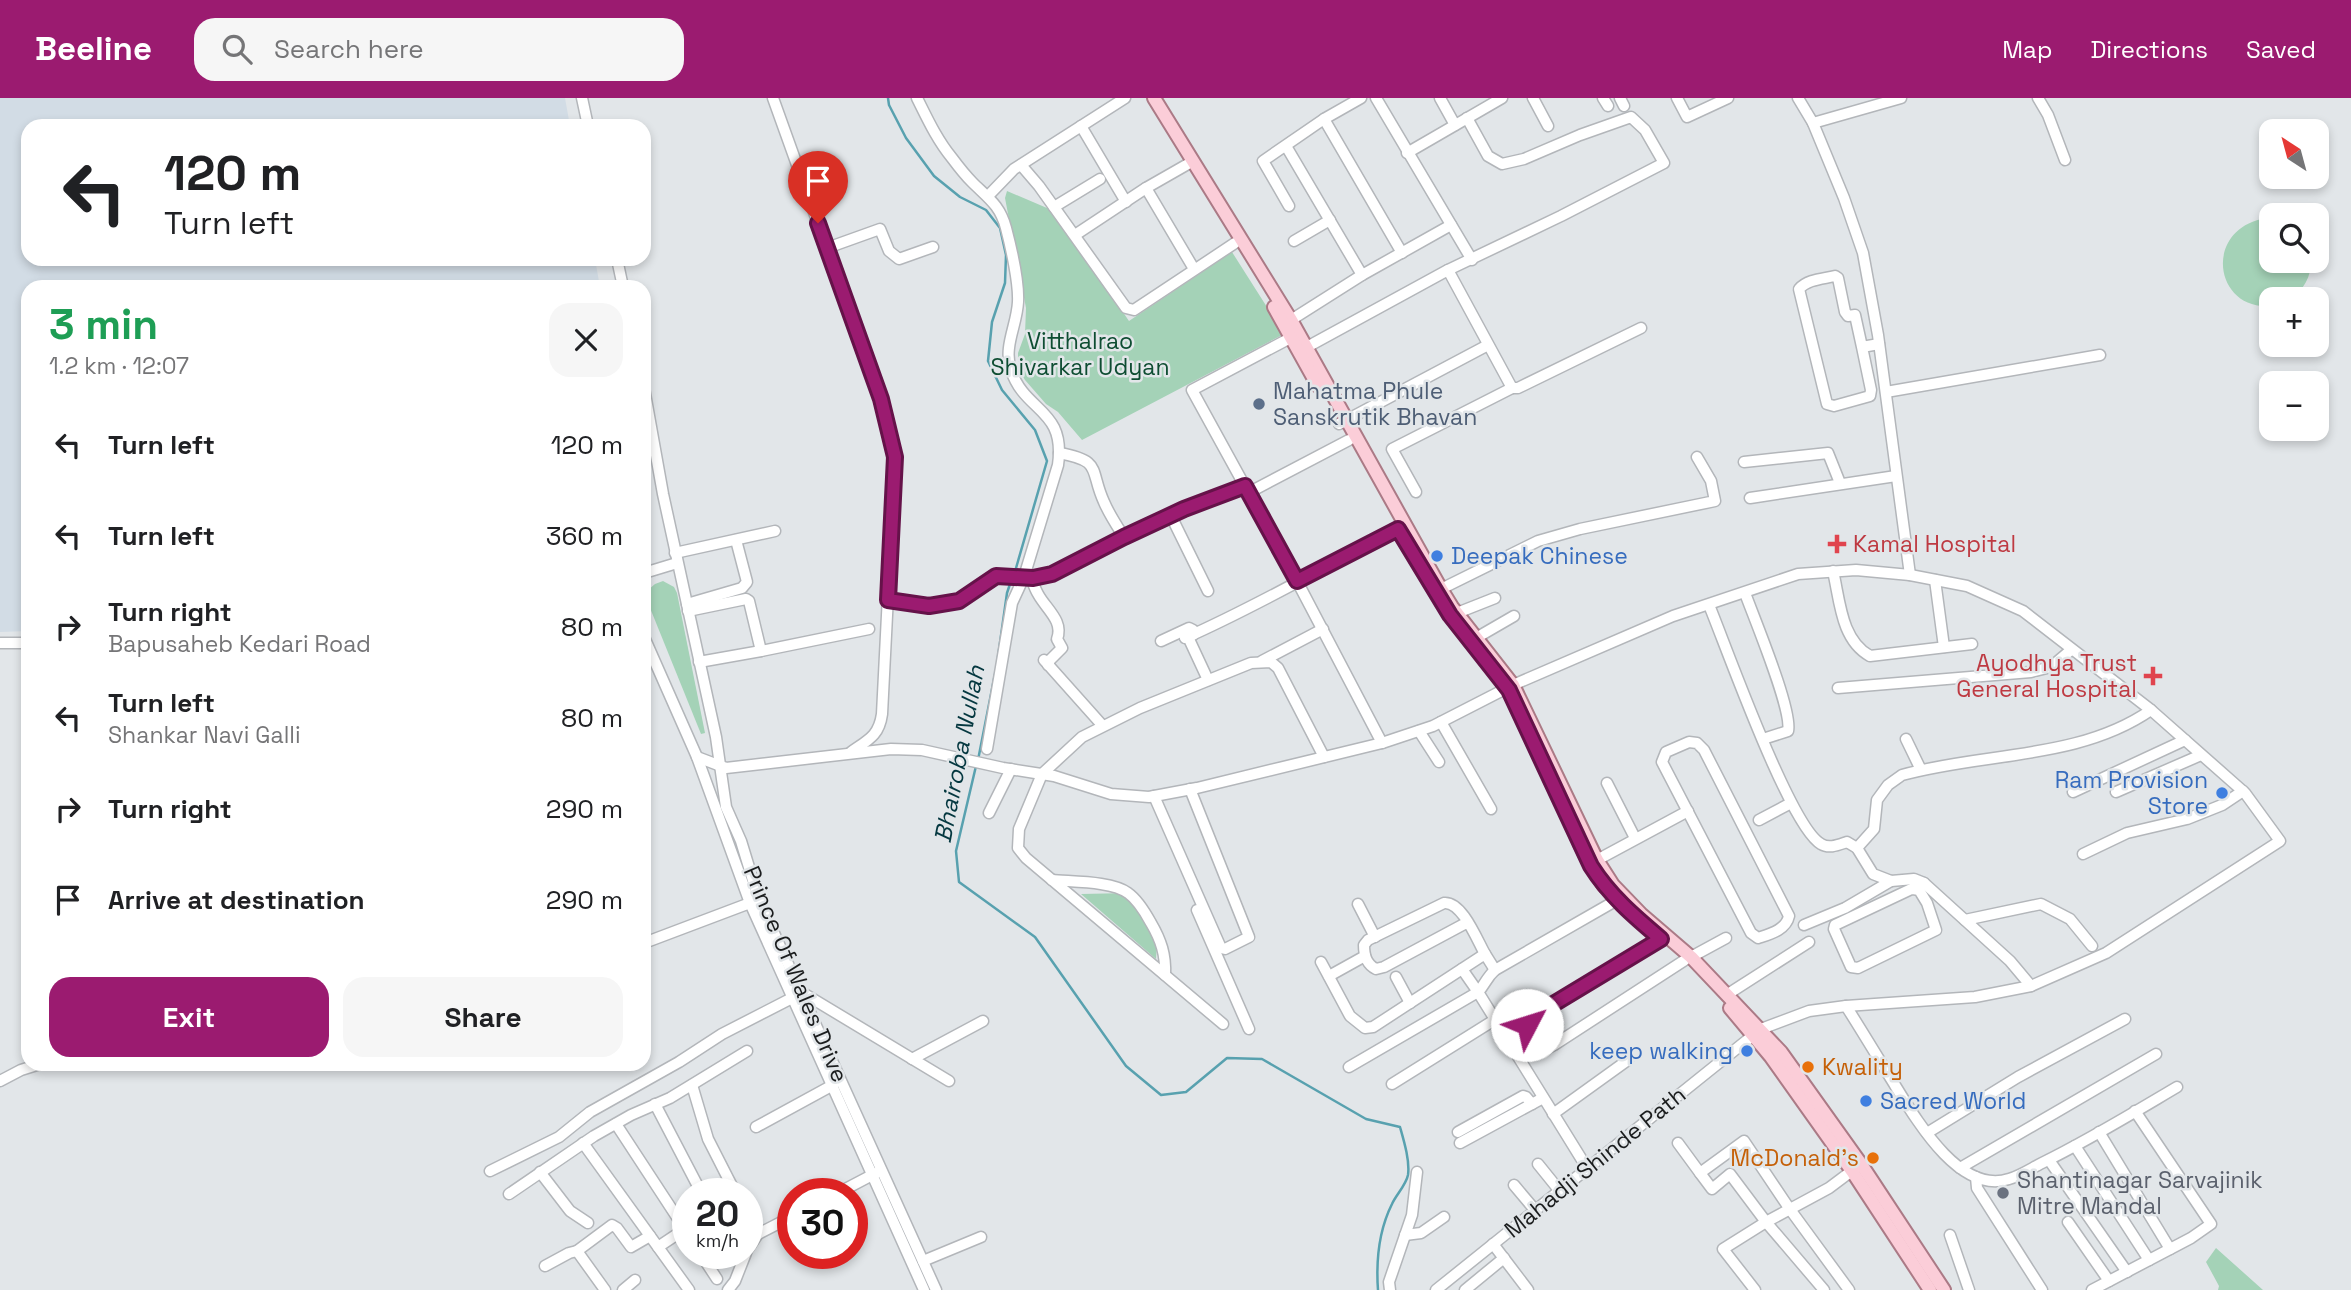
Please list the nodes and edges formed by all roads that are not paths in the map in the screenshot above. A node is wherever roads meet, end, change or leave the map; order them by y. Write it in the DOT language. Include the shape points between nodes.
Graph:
graph roads {
  1 [pos="582,98"];
  2 [pos="773,98"];
  3 [pos="917,98"];
  4 [pos="1125,98"];
  5 [pos="1146,98"];
  6 [pos="1154,98"];
  7 [pos="1361,98"];
  8 [pos="1376,98"];
  9 [pos="1440,98"];
  10 [pos="1502,98"];
  11 [pos="1533,98"];
  12 [pos="1676,98"];
  13 [pos="1728,98"];
  14 [pos="1798,98"];
  15 [pos="1901,98"];
  16 [pos="2038,98"];
  17 [pos="1467,118"];
  18 [pos="586,119"];
  19 [pos="1324,119"];
  20 [pos="1813,123"];
  21 [pos="1455,125"];
  22 [pos="1081,126"];
  23 [pos="1548,126"];
  24 [pos="1286,146"];
  25 [pos="1407,153"];
  26 [pos="2065,160"];
  27 [pos="1188,164"];
  28 [pos="1021,165"];
  29 [pos="1100,179"];
  30 [pos="1146,188"];
  31 [pos="988,196"];
  32 [pos="1126,202"];
  33 [pos="1289,206"];
  34 [pos="1054,207"];
  35 [pos="1329,220"];
  36 [pos="1451,225"];
  37 [pos="1075,235"];
  38 [pos="1294,241"];
  39 [pos="1235,243"];
  40 [pos="933,247"];
  41 [pos="827,248"];
  42 [pos="1402,253"];
  43 [pos="1472,260"];
  44 [pos="1194,269"];
  45 [pos="1448,270"];
  46 [pos="1362,275"];
  47 [pos="1291,320"];
  48 [pos="1641,328"];
  49 [pos="1295,336"];
  50 [pos="1879,344"];
  51 [pos="1488,345"];
  52 [pos="1307,347"];
  53 [pos="1862,347"];
  54 [pos="2100,355"];
  55 [pos="1512,388"];
  56 [pos="1886,393"];
  57 [pos="1343,422"];
  58 [pos="651,425"];
  59 [pos="1349,440"];
  60 [pos="1059,453"];
  61 [pos="1698,457"];
  62 [pos="1744,462"];
  63 [pos="1896,476"];
  64 [pos="1839,483"];
  65 [pos="1246,489"];
  66 [pos="1416,492"];
  67 [pos="1750,498"];
  68 [pos="1171,516"];
  69 [pos="1398,529"];
  70 [pos="775,531"];
  71 [pos="1124,537"];
  72 [pos="736,540"];
  73 [pos="676,558"];
  74 [pos="651,570"];
  75 [pos="1833,571"];
  76 [pos="1910,575"];
  77 [pos="1027,578"];
  78 [pos="1935,580"];
  79 [pos="1297,581"];
  80 [pos="1441,589"];
  81 [pos="1208,591"];
  82 [pos="1745,593"];
  83 [pos="1495,598"];
  84 [pos="888,600"];
  85 [pos="1709,605"];
  86 [pos="687,608"];
  87 [pos="1457,613"];
  88 [pos="1514,616"];
  89 [pos="869,629"];
  90 [pos="1323,629"];
  91 [pos="1189,637"];
  92 [pos="1476,638"];
  93 [pos="1161,641"];
  94 [pos="0,643"];
  95 [pos="21,643"];
  96 [pos="1972,643"];
  97 [pos="1944,647"];
  98 [pos="2071,650"];
  99 [pos="761,651"];
  100 [pos="651,653"];
  101 [pos="1261,661"];
  102 [pos="699,662"];
  103 [pos="1209,680"];
  104 [pos="1510,686"];
  105 [pos="1838,688"];
  106 [pos="2151,710"];
  107 [pos="1441,722"];
  108 [pos="1102,725"];
  109 [pos="1419,731"];
  110 [pos="1763,739"];
  111 [pos="1906,739"];
  112 [pos="2185,740"];
  113 [pos="1382,743"];
  114 [pos="987,749"];
  115 [pos="848,755"];
  116 [pos="2202,755"];
  117 [pos="697,757"];
  118 [pos="1324,757"];
  119 [pos="1439,762"];
  120 [pos="720,764"];
  121 [pos="1007,768"];
  122 [pos="1921,770"];
  123 [pos="1042,774"];
  124 [pos="1607,783"];
  125 [pos="1190,789"];
  126 [pos="2073,792"];
  127 [pos="2116,792"];
  128 [pos="2243,792"];
  129 [pos="1151,796"];
  130 [pos="1791,803"];
  131 [pos="1491,809"];
  132 [pos="1688,811"];
  133 [pos="989,813"];
  134 [pos="1759,821"];
  135 [pos="1635,838"];
  136 [pos="1857,848"];
  137 [pos="2083,854"];
  138 [pos="1597,860"];
  139 [pos="1051,879"];
  140 [pos="1891,881"];
  141 [pos="1924,883"];
  142 [pos="1913,889"];
  143 [pos="1617,900"];
  144 [pos="750,903"];
  145 [pos="1358,904"];
  146 [pos="1965,920"];
  147 [pos="1468,922"];
  148 [pos="1804,925"];
  149 [pos="1375,937"];
  150 [pos="1661,939"];
  151 [pos="1726,939"];
  152 [pos="651,940"];
  153 [pos="1809,942"];
  154 [pos="2092,946"];
  155 [pos="1485,954"];
  156 [pos="1364,956"];
  157 [pos="1688,959"];
  158 [pos="1321,962"];
  159 [pos="1462,969"];
  160 [pos="1495,970"];
  161 [pos="1165,975"];
  162 [pos="1329,976"];
  163 [pos="1396,977"];
  164 [pos="2031,986"];
  165 [pos="1480,990"];
  166 [pos="798,995"];
  167 [pos="1728,995"];
  168 [pos="1410,1003"];
  169 [pos="1846,1006"];
  170 [pos="1496,1019"];
  171 [pos="2125,1020"];
  172 [pos="983,1021"];
  173 [pos="1223,1024"];
  174 [pos="1248,1029"];
  175 [pos="1757,1031"];
  176 [pos="747,1051"];
  177 [pos="2156,1054"];
  178 [pos="912,1059"];
  179 [pos="1628,1060"];
  180 [pos="1349,1067"];
  181 [pos="21,1070"];
  182 [pos="0,1081"];
  183 [pos="949,1081"];
  184 [pos="1392,1084"];
  185 [pos="692,1085"];
  186 [pos="833,1085"];
  187 [pos="2177,1087"];
  188 [pos="1543,1098"];
  189 [pos="656,1104"];
  190 [pos="1532,1104"];
  191 [pos="2135,1111"];
  192 [pos="1553,1114"];
  193 [pos="616,1124"];
  194 [pos="756,1128"];
  195 [pos="1458,1132"];
  196 [pos="2099,1132"];
  197 [pos="1927,1133"];
  198 [pos="583,1143"];
  199 [pos="1460,1143"];
  200 [pos="1678,1143"];
  201 [pos="2075,1146"];
  202 [pos="2049,1160"];
  203 [pos="1538,1164"];
  204 [pos="1857,1167"];
  205 [pos="1587,1168"];
  206 [pos="1960,1168"];
  207 [pos="490,1171"];
  208 [pos="540,1172"];
  209 [pos="878,1172"];
  210 [pos="1418,1172"];
  211 [pos="1700,1173"];
  212 [pos="1976,1177"];
  213 [pos="694,1178"];
  214 [pos="728,1178"];
  215 [pos="866,1178"];
  216 [pos="1514,1185"];
  217 [pos="1559,1191"];
  218 [pos="509,1194"];
  219 [pos="672,1208"];
  220 [pos="1789,1208"];
  221 [pos="1535,1210"];
  222 [pos="1444,1217"];
  223 [pos="1766,1222"];
  224 [pos="2068,1222"];
  225 [pos="588,1223"];
  226 [pos="1405,1235"];
  227 [pos="1950,1235"];
  228 [pos="650,1236"];
  229 [pos="672,1237"];
  230 [pos="981,1237"];
  231 [pos="1493,1244"];
  232 [pos="658,1247"];
  233 [pos="2171,1249"];
  234 [pos="578,1251"];
  235 [pos="1503,1258"];
  236 [pos="2150,1260"];
  237 [pos="923,1261"];
  238 [pos="545,1266"];
  239 [pos="710,1269"];
  240 [pos="740,1269"];
  241 [pos="2127,1272"];
  242 [pos="717,1279"];
  243 [pos="635,1280"];
  244 [pos="2109,1281"];
  245 [pos="605,1290"];
  246 [pos="623,1290"];
  247 [pos="689,1290"];
  248 [pos="728,1290"];
  249 [pos="924,1290"];
  250 [pos="936,1290"];
  251 [pos="1390,1290"];
  252 [pos="1436,1290"];
  253 [pos="1465,1290"];
  254 [pos="1528,1290"];
  255 [pos="1755,1290"];
  256 [pos="1824,1290"];
  257 [pos="1849,1290"];
  258 [pos="1930,1290"];
  259 [pos="1944,1290"];
  260 [pos="1969,1290"];
  261 [pos="2042,1290"];
  262 [pos="2092,1290"];
  1 -- 18 [label="street"];
  2 -- 41 [label="street"];
  3 -- 31 [label="street" via="949,155"];
  4 -- 22 [label="street"];
  5 -- 27 [label="main road"];
  6 -- 47 [label="main road"];
  7 -- 19 [label="street"];
  8 -- 25 [label="street"];
  9 -- 21 [label="street"];
  10 -- 17 [label="street"];
  11 -- 23 [label="street"];
  12 -- 13 [label="street" via="1687,117"];
  14 -- 20 [label="street"];
  15 -- 20 [label="street"];
  16 -- 26 [label="street"];
  17 -- 21 [label="street"];
  17 -- 43 [label="street" via="1488,156 1502,164 1631,117 1645,130 1664,163"];
  19 -- 24 [label="street"];
  19 -- 42 [label="street"];
  20 -- 50 [label="street" via="1863,253"];
  21 -- 25 [label="street"];
  22 -- 28 [label="street"];
  22 -- 32 [label="street"];
  24 -- 33 [label="street" via="1263,161"];
  24 -- 35 [label="street"];
  25 -- 36 [label="street"];
  27 -- 30 [label="street"];
  27 -- 39 [label="main road"];
  28 -- 31 [label="street"];
  28 -- 34 [label="street"];
  29 -- 34 [label="street"];
  30 -- 32 [label="street"];
  30 -- 44 [label="street"];
  31 -- 60 [label="street" via="1006,229 1018,298 1008,355 1010,369 1053,424 1059,435"];
  32 -- 37 [label="street"];
  34 -- 37 [label="street"];
  35 -- 38 [label="street"];
  35 -- 46 [label="street"];
  36 -- 42 [label="street"];
  36 -- 43 [label="street"];
  37 -- 44 [label="street" via="1129,310"];
  39 -- 44 [label="street"];
  39 -- 49 [label="main road"];
  40 -- 41 [label="street" via="900,259 889,251 880,229"];
  41 -- 84 [label="street" via="881,399 895,457"];
  42 -- 46 [label="street"];
  43 -- 45 [label="street"];
  45 -- 51 [label="street"];
  45 -- 52 [label="street"];
  46 -- 47 [label="street"];
  47 -- 49 [label="main road"];
  48 -- 55 [label="street"];
  49 -- 52 [label="main road"];
  49 -- 57 [label="main road"];
  49 -- 65 [label="street" via="1192,390"];
  50 -- 53 [label="street"];
  50 -- 56 [label="street"];
  51 -- 55 [label="street"];
  51 -- 57 [label="street"];
  52 -- 57 [label="main road"];
  53 -- 53 [label="street" via="1855,315 1845,312 1839,278 1801,286 1827,404 1870,396"];
  54 -- 56 [label="street"];
  55 -- 66 [label="street" via="1392,449"];
  56 -- 63 [label="street"];
  57 -- 59 [label="main road"];
  57 -- 80 [label="main road"];
  58 -- 73 [label="street, Prince Of Wales Drive"];
  59 -- 65 [label="street"];
  59 -- 69 [label="main road"];
  60 -- 71 [label="street" via="1089,461 1103,500"];
  60 -- 77 [label="street"];
  61 -- 80 [label="street" via="1715,501 1538,541"];
  62 -- 64 [label="street" via="1828,453"];
  63 -- 64 [label="street"];
  63 -- 76 [label="street"];
  64 -- 67 [label="street"];
  65 -- 68 [label="street"];
  65 -- 79 [label="street"];
  68 -- 71 [label="street"];
  68 -- 81 [label="street"];
  69 -- 79 [label="street"];
  69 -- 104 [label="main road" via="1450,615"];
  70 -- 72 [label="street"];
  71 -- 77 [label="street" via="1052,574"];
  72 -- 73 [label="street"];
  72 -- 86 [label="street" via="747,582 742,588"];
  73 -- 74 [label="street"];
  73 -- 86 [label="street, Prince Of Wales Drive"];
  75 -- 76 [label="street"];
  75 -- 82 [label="street" via="1798,574"];
  75 -- 97 [label="street" via="1847,634 1860,650 1870,656"];
  76 -- 78 [label="street"];
  77 -- 84 [label="street" via="996,576 959,601 929,606"];
  77 -- 108 [label="street" via="1058,622 1057,639 1062,648 1046,663"];
  77 -- 114 [label="street" via="1012,603"];
  78 -- 97 [label="street"];
  78 -- 98 [label="street" via="1967,586 2023,611"];
  79 -- 90 [label="street"];
  79 -- 91 [label="street"];
  80 -- 87 [label="main road"];
  82 -- 85 [label="street"];
  82 -- 110 [label="street" via="1790,724 1788,731"];
  83 -- 87 [label="street"];
  84 -- 115 [label="street" via="880,726"];
  85 -- 104 [label="street"];
  85 -- 110 [label="street"];
  86 -- 99 [label="street" via="746,599"];
  86 -- 102 [label="street, Prince Of Wales Drive"];
  87 -- 92 [label="main road"];
  88 -- 92 [label="street"];
  89 -- 99 [label="street"];
  90 -- 101 [label="street"];
  90 -- 113 [label="street"];
  91 -- 93 [label="street" via="1193,630 1189,628"];
  91 -- 103 [label="street"];
  92 -- 104 [label="main road"];
  94 -- 95 [label="street"];
  96 -- 97 [label="street"];
  98 -- 105 [label="street" via="2051,667 2031,672"];
  98 -- 106 [label="street"];
  99 -- 102 [label="street"];
  100 -- 117 [label="street, Prince Of Wales Drive"];
  101 -- 103 [label="street"];
  101 -- 118 [label="street" via="1270,662 1284,677"];
  102 -- 120 [label="street, Prince Of Wales Drive"];
  103 -- 108 [label="street"];
  104 -- 107 [label="street"];
  104 -- 138 [label="main road"];
  104 -- 143 [label="main road" via="1591,866"];
  106 -- 112 [label="street"];
  106 -- 122 [label="street" via="2113,731 2073,743"];
  107 -- 109 [label="street"];
  107 -- 131 [label="street"];
  108 -- 123 [label="street"];
  109 -- 113 [label="street"];
  109 -- 119 [label="street"];
  110 -- 130 [label="street"];
  111 -- 122 [label="street"];
  112 -- 116 [label="street"];
  112 -- 126 [label="street"];
  113 -- 118 [label="street"];
  115 -- 120 [label="street" via="726,768"];
  115 -- 121 [label="street" via="922,750"];
  116 -- 127 [label="street"];
  116 -- 128 [label="street"];
  117 -- 120 [label="street"];
  117 -- 144 [label="street, Prince Of Wales Drive"];
  118 -- 125 [label="street"];
  120 -- 166 [label="street, Prince Of Wales Drive" via="726,807"];
  121 -- 123 [label="street"];
  121 -- 133 [label="street"];
  122 -- 136 [label="street" via="1888,785 1877,800 1874,829"];
  123 -- 129 [label="street" via="1111,794"];
  123 -- 139 [label="street" via="1019,829 1018,848"];
  124 -- 135 [label="street"];
  125 -- 129 [label="street"];
  125 -- 129 [label="street" via="1249,937 1225,949"];
  128 -- 137 [label="street" via="2187,819 2127,833"];
  128 -- 164 [label="street, Mahadji Shinde Path" via="2280,841 2106,953"];
  129 -- 174 [label="street"];
  130 -- 134 [label="street"];
  130 -- 136 [label="street" via="1821,845 1847,842"];
  132 -- 132 [label="street" via="1662,762 1666,752 1689,742 1704,750 1789,916 1783,927 1753,937"];
  132 -- 135 [label="street"];
  135 -- 138 [label="street"];
  136 -- 140 [label="street" via="1873,874"];
  138 -- 157 [label="main road" via="1612,885"];
  139 -- 161 [label="street"];
  139 -- 161 [label="street" via="1126,892 1159,936"];
  140 -- 141 [label="street"];
  140 -- 148 [label="street"];
  141 -- 142 [label="street"];
  141 -- 146 [label="street"];
  142 -- 142 [label="street" via="1835,925 1852,967 1936,930 1923,897"];
  143 -- 150 [label="main road"];
  143 -- 160 [label="street"];
  144 -- 152 [label="street"];
  144 -- 166 [label="street, Prince Of Wales Drive"];
  145 -- 149 [label="street"];
  146 -- 154 [label="street" via="2041,904 2070,919"];
  146 -- 164 [label="street"];
  147 -- 149 [label="street" via="1450,902"];
  147 -- 155 [label="street"];
  147 -- 156 [label="street" via="1384,967 1376,969"];
  149 -- 156 [label="street" via="1364,945"];
  150 -- 157 [label="main road"];
  150 -- 157 [label="street" via="1527,1020 1540,1048 1554,1045"];
  151 -- 157 [label="street"];
  153 -- 167 [label="street"];
  155 -- 159 [label="street"];
  155 -- 160 [label="street"];
  156 -- 162 [label="street"];
  157 -- 167 [label="main road"];
  157 -- 175 [label="main road"];
  158 -- 162 [label="street"];
  159 -- 165 [label="street"];
  159 -- 168 [label="street"];
  160 -- 165 [label="street"];
  161 -- 173 [label="street"];
  162 -- 168 [label="street" via="1350,1016 1365,1028"];
  163 -- 168 [label="street"];
  164 -- 169 [label="street, Mahadji Shinde Path" via="1975,997"];
  165 -- 170 [label="street"];
  165 -- 180 [label="street"];
  166 -- 178 [label="street"];
  166 -- 186 [label="street, Prince Of Wales Drive"];
  166 -- 207 [label="street" via="590,1112 559,1137"];
  166 -- 209 [label="street, Prince Of Wales Drive"];
  167 -- 175 [label="main road"];
  169 -- 175 [label="street, Mahadji Shinde Path" via="1810,1011"];
  169 -- 197 [label="street"];
  170 -- 184 [label="street"];
  170 -- 188 [label="street"];
  171 -- 197 [label="street" via="2018,1077"];
  172 -- 178 [label="street"];
  175 -- 204 [label="main road" via="1781,1052"];
  175 -- 205 [label="street, Mahadji Shinde Path"];
  176 -- 185 [label="street"];
  177 -- 206 [label="street"];
  178 -- 183 [label="street"];
  179 -- 192 [label="street"];
  181 -- 182 [label="street"];
  185 -- 189 [label="street"];
  185 -- 214 [label="street" via="708,1139"];
  186 -- 194 [label="street"];
  186 -- 209 [label="street, Prince Of Wales Drive"];
  187 -- 191 [label="street"];
  188 -- 190 [label="street"];
  188 -- 192 [label="street"];
  189 -- 193 [label="street"];
  189 -- 213 [label="street"];
  190 -- 195 [label="street" via="1523,1096"];
  190 -- 199 [label="street"];
  191 -- 196 [label="street"];
  191 -- 233 [label="street" via="2211,1224"];
  192 -- 205 [label="street"];
  193 -- 198 [label="street"];
  193 -- 219 [label="street"];
  196 -- 201 [label="street"];
  196 -- 233 [label="street"];
  197 -- 206 [label="street"];
  198 -- 208 [label="street"];
  198 -- 228 [label="street"];
  200 -- 211 [label="street"];
  201 -- 202 [label="street"];
  201 -- 236 [label="street"];
  202 -- 212 [label="street" via="2008,1180"];
  202 -- 241 [label="street"];
  203 -- 217 [label="street"];
  204 -- 220 [label="street" via="1829,1188"];
  204 -- 258 [label="main road"];
  204 -- 259 [label="main road"];
  205 -- 217 [label="street, Mahadji Shinde Path"];
  206 -- 212 [label="street"];
  208 -- 218 [label="street"];
  208 -- 225 [label="street" via="570,1210"];
  209 -- 215 [label="street"];
  209 -- 237 [label="street, Prince Of Wales Drive"];
  209 -- 249 [label="street, Prince Of Wales Drive"];
  210 -- 226 [label="street"];
  211 -- 220 [label="street" via="1744,1141"];
  211 -- 223 [label="street" via="1712,1189 1730,1174"];
  212 -- 261 [label="street" via="1977,1188"];
  216 -- 221 [label="street"];
  217 -- 221 [label="street, Mahadji Shinde Path"];
  220 -- 223 [label="street"];
  220 -- 257 [label="street"];
  221 -- 231 [label="street, Mahadji Shinde Path"];
  222 -- 226 [label="street" via="1421,1233"];
  223 -- 255 [label="street" via="1723,1249"];
  223 -- 256 [label="street"];
  224 -- 244 [label="street"];
  226 -- 251 [label="street"];
  227 -- 260 [label="street"];
  228 -- 232 [label="street"];
  228 -- 234 [label="street" via="631,1247 612,1225"];
  229 -- 232 [label="street"];
  230 -- 237 [label="street"];
  231 -- 235 [label="street"];
  231 -- 252 [label="street, Mahadji Shinde Path"];
  232 -- 247 [label="street"];
  233 -- 236 [label="street"];
  234 -- 238 [label="street"];
  234 -- 245 [label="street"];
  235 -- 253 [label="street"];
  235 -- 254 [label="street"];
  236 -- 241 [label="street"];
  237 -- 250 [label="street, Prince Of Wales Drive"];
  239 -- 242 [label="street"];
  240 -- 248 [label="street"];
  241 -- 244 [label="street"];
  243 -- 246 [label="street"];
  244 -- 262 [label="street"];
}
